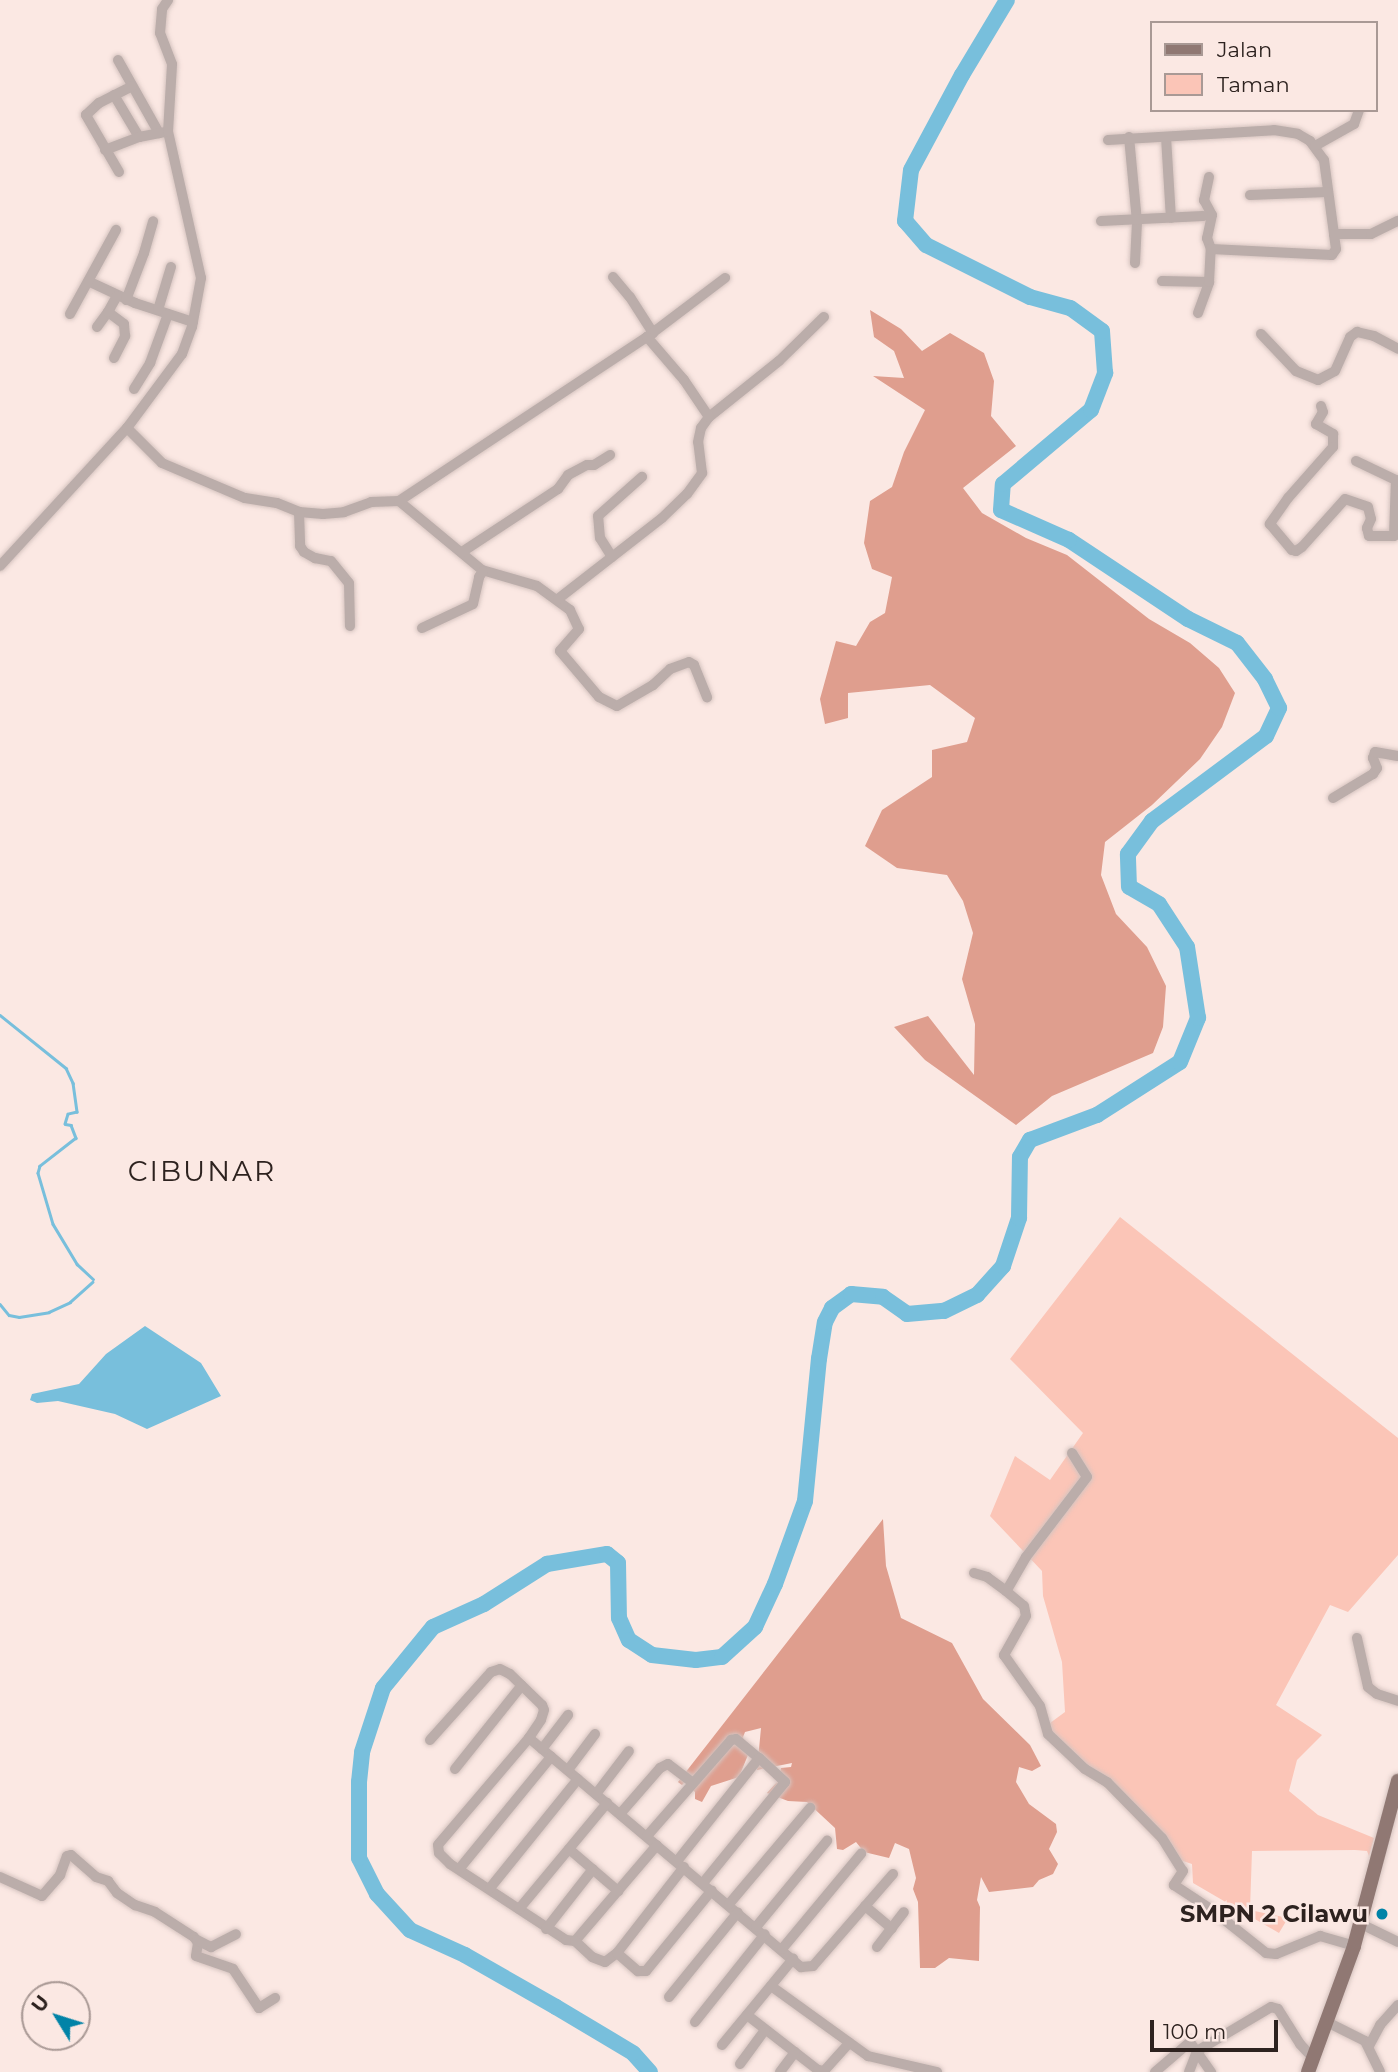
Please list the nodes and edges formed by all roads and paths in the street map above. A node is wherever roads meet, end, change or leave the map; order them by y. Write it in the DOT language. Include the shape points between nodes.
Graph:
graph roads {
  1 [pos="168,0"];
  2 [pos="118,60"];
  3 [pos="132,86"];
  4 [pos="114,95"];
  5 [pos="1358,112"];
  6 [pos="163,132"];
  7 [pos="139,137"];
  8 [pos="1129,137"];
  9 [pos="1166,137"];
  10 [pos="1108,140"];
  11 [pos="1315,146"];
  12 [pos="105,150"];
  13 [pos="119,172"];
  14 [pos="1209,177"];
  15 [pos="1327,192"];
  16 [pos="1250,195"];
  17 [pos="1203,216"];
  18 [pos="1171,218"];
  19 [pos="1398,220"];
  20 [pos="153,221"];
  21 [pos="1101,221"];
  22 [pos="1137,222"];
  23 [pos="116,230"];
  24 [pos="1334,233"];
  25 [pos="1212,249"];
  26 [pos="1135,263"];
  27 [pos="171,267"];
  28 [pos="613,277"];
  29 [pos="725,278"];
  30 [pos="1162,281"];
  31 [pos="90,282"];
  32 [pos="1209,282"];
  33 [pos="122,298"];
  34 [pos="108,312"];
  35 [pos="163,312"];
  36 [pos="1198,313"];
  37 [pos="70,314"];
  38 [pos="824,317"];
  39 [pos="193,322"];
  40 [pos="97,327"];
  41 [pos="1261,334"];
  42 [pos="650,335"];
  43 [pos="1398,349"];
  44 [pos="114,358"];
  45 [pos="134,389"];
  46 [pos="1321,406"];
  47 [pos="709,417"];
  48 [pos="127,428"];
  49 [pos="610,455"];
  50 [pos="1356,461"];
  51 [pos="642,477"];
  52 [pos="1397,480"];
  53 [pos="399,501"];
  54 [pos="299,512"];
  55 [pos="463,552"];
  56 [pos="612,557"];
  57 [pos="0,566"];
  58 [pos="484,571"];
  59 [pos="558,599"];
  60 [pos="350,626"];
  61 [pos="422,628"];
  62 [pos="707,697"];
  63 [pos="1398,756"];
  64 [pos="1333,798"];
  65 [pos="1072,1453"];
  66 [pos="974,1573"];
  67 [pos="1006,1591"];
  68 [pos="1357,1638"];
  69 [pos="522,1685"];
  70 [pos="1398,1701"];
  71 [pos="568,1716"];
  72 [pos="595,1734"];
  73 [pos="528,1738"];
  74 [pos="430,1740"];
  75 [pos="542,1749"];
  76 [pos="629,1751"];
  77 [pos="551,1757"];
  78 [pos="759,1758"];
  79 [pos="455,1769"];
  80 [pos="568,1770"];
  81 [pos="578,1779"];
  82 [pos="1398,1781"];
  83 [pos="693,1783"];
  84 [pos="596,1794"];
  85 [pos="607,1802"];
  86 [pos="810,1808"];
  87 [pos="620,1814"];
  88 [pos="647,1836"];
  89 [pos="827,1841"];
  90 [pos="657,1845"];
  91 [pos="569,1849"];
  92 [pos="861,1854"];
  93 [pos="680,1864"];
  94 [pos="460,1868"];
  95 [pos="593,1869"];
  96 [pos="893,1874"];
  97 [pos="0,1877"];
  98 [pos="707,1886"];
  99 [pos="490,1888"];
  100 [pos="618,1891"];
  101 [pos="729,1904"];
  102 [pos="865,1906"];
  103 [pos="519,1909"];
  104 [pos="738,1912"];
  105 [pos="904,1912"];
  106 [pos="1359,1923"];
  107 [pos="546,1929"];
  108 [pos="892,1929"];
  109 [pos="760,1931"];
  110 [pos="236,1934"];
  111 [pos="197,1940"];
  112 [pos="575,1941"];
  113 [pos="1398,1942"];
  114 [pos="1354,1946"];
  115 [pos="877,1947"];
  116 [pos="782,1949"];
  117 [pos="617,1953"];
  118 [pos="793,1959"];
  119 [pos="771,1986"];
  120 [pos="669,1997"];
  121 [pos="275,1998"];
  122 [pos="1398,2006"];
  123 [pos="747,2015"];
  124 [pos="695,2022"];
  125 [pos="1327,2022"];
  126 [pos="765,2030"];
  127 [pos="849,2043"];
  128 [pos="722,2045"];
  129 [pos="1368,2046"];
  130 [pos="1197,2051"];
  131 [pos="794,2052"];
  132 [pos="1313,2058"];
  133 [pos="740,2064"];
  134 [pos="780,2072"];
  135 [pos="937,2072"];
  136 [pos="1155,2072"];
  137 [pos="1189,2072"];
  138 [pos="1211,2072"];
  139 [pos="1308,2072"];
  140 [pos="1380,2072"];
  1 -- 6 [label="street" via="162,9 160,33 172,64"];
  2 -- 3 [label="street"];
  3 -- 4 [label="street"];
  3 -- 6 [label="street"];
  4 -- 7 [label="street"];
  4 -- 12 [label="street" via="86,116"];
  5 -- 11 [label="street" via="1354,124"];
  6 -- 7 [label="street"];
  6 -- 39 [label="street" via="201,278"];
  7 -- 12 [label="street"];
  8 -- 9 [label="street"];
  8 -- 10 [label="street"];
  8 -- 22 [label="street"];
  9 -- 11 [label="street" via="1281,130"];
  9 -- 18 [label="street"];
  11 -- 15 [label="street" via="1324,160"];
  12 -- 13 [label="street"];
  14 -- 25 [label="street" via="1204,200 1212,215 1207,238"];
  15 -- 16 [label="street"];
  15 -- 24 [label="street"];
  17 -- 18 [label="street"];
  18 -- 22 [label="street"];
  19 -- 24 [label="street" via="1371,234"];
  20 -- 33 [label="street" via="144,253"];
  21 -- 22 [label="street"];
  22 -- 26 [label="street"];
  23 -- 31 [label="street"];
  24 -- 25 [label="street" via="1332,255"];
  25 -- 32 [label="street"];
  27 -- 35 [label="street"];
  28 -- 42 [label="street"];
  29 -- 42 [label="street"];
  30 -- 32 [label="street"];
  31 -- 33 [label="street"];
  31 -- 37 [label="street"];
  32 -- 36 [label="street"];
  33 -- 34 [label="street"];
  33 -- 35 [label="street"];
  34 -- 40 [label="street"];
  34 -- 44 [label="street" via="124,324 125,336"];
  35 -- 39 [label="street"];
  35 -- 45 [label="street" via="150,363"];
  38 -- 47 [label="street" via="762,376"];
  39 -- 48 [label="street" via="182,354"];
  41 -- 43 [label="street" via="1296,371 1318,380 1335,370 1350,337 1357,332"];
  42 -- 47 [label="street"];
  42 -- 53 [label="street"];
  46 -- 52 [label="street" via="1323,412 1315,424 1333,434 1333,447 1270,524 1292,550 1302,547 1345,499 1368,507 1368,536 1394,536"];
  47 -- 56 [label="street" via="698,442 702,464 697,482 662,518"];
  48 -- 54 [label="street" via="176,471 225,492"];
  48 -- 57 [label="street"];
  49 -- 55 [label="street" via="568,475 558,489"];
  50 -- 52 [label="street"];
  51 -- 56 [label="street" via="598,516 600,538"];
  53 -- 54 [label="street" via="371,502 344,512"];
  53 -- 55 [label="street"];
  54 -- 60 [label="street" via="304,552 331,561 349,583"];
  55 -- 58 [label="street"];
  56 -- 59 [label="street"];
  58 -- 59 [label="street" via="537,586"];
  58 -- 61 [label="street" via="473,604"];
  59 -- 62 [label="street" via="570,610 579,629 560,651 599,697 617,706 670,669 689,662"];
  63 -- 64 [label="street" via="1375,752 1373,774"];
  65 -- 67 [label="street" via="1087,1477"];
  66 -- 67 [label="street"];
  67 -- 114 [label="street" via="1024,1606 1026,1616 1004,1656 1040,1706 1048,1734 1085,1769 1107,1782 1162,1838 1183,1871 1174,1885 1271,1955 1320,1936"];
  68 -- 70 [label="street" via="1368,1687"];
  69 -- 73 [label="street" via="544,1710"];
  69 -- 74 [label="street" via="510,1674 491,1672"];
  69 -- 79 [label="street"];
  71 -- 75 [label="street"];
  72 -- 80 [label="street"];
  73 -- 75 [label="street"];
  73 -- 94 [label="street" via="438,1845 439,1853"];
  75 -- 77 [label="street"];
  76 -- 84 [label="street"];
  77 -- 80 [label="street"];
  77 -- 94 [label="street"];
  78 -- 83 [label="street" via="736,1739 731,1740"];
  78 -- 93 [label="street"];
  78 -- 98 [label="street" via="785,1782"];
  80 -- 81 [label="street"];
  81 -- 84 [label="street"];
  81 -- 99 [label="street"];
  82 -- 106 [label="main road"];
  83 -- 87 [label="street" via="668,1764"];
  83 -- 88 [label="street"];
  84 -- 85 [label="street"];
  85 -- 87 [label="street"];
  85 -- 91 [label="street"];
  86 -- 101 [label="street"];
  87 -- 88 [label="street"];
  88 -- 90 [label="street"];
  89 -- 109 [label="street"];
  90 -- 93 [label="street"];
  90 -- 100 [label="street"];
  91 -- 95 [label="street"];
  91 -- 103 [label="street"];
  92 -- 116 [label="street"];
  93 -- 98 [label="street"];
  93 -- 117 [label="street"];
  94 -- 99 [label="street"];
  95 -- 100 [label="street"];
  95 -- 107 [label="street"];
  96 -- 102 [label="street"];
  97 -- 111 [label="street" via="42,1896 71,1855 121,1896"];
  98 -- 101 [label="street"];
  98 -- 117 [label="street" via="646,1971"];
  99 -- 103 [label="street"];
  100 -- 112 [label="street"];
  101 -- 104 [label="street"];
  102 -- 108 [label="street"];
  102 -- 118 [label="street" via="813,1966 802,1966"];
  103 -- 107 [label="street"];
  104 -- 109 [label="street"];
  104 -- 120 [label="street"];
  105 -- 108 [label="street"];
  106 -- 113 [label="street"];
  106 -- 114 [label="main road"];
  107 -- 112 [label="street"];
  108 -- 115 [label="street"];
  109 -- 116 [label="street"];
  109 -- 124 [label="street"];
  110 -- 111 [label="street" via="211,1947"];
  111 -- 121 [label="street" via="196,1956 233,1969 259,2008"];
  112 -- 117 [label="street" via="605,1962"];
  114 -- 125 [label="main road"];
  116 -- 118 [label="street"];
  118 -- 119 [label="street"];
  119 -- 123 [label="street"];
  119 -- 127 [label="street"];
  122 -- 129 [label="street"];
  123 -- 126 [label="street"];
  123 -- 128 [label="street"];
  125 -- 129 [label="street"];
  125 -- 132 [label="main road"];
  126 -- 131 [label="street"];
  126 -- 133 [label="street"];
  127 -- 131 [label="street" via="824,2071"];
  127 -- 135 [label="street" via="868,2056"];
  129 -- 140 [label="street"];
  130 -- 132 [label="street" via="1271,2007 1278,2009"];
  130 -- 136 [label="street" via="1188,2043"];
  130 -- 137 [label="street"];
  130 -- 138 [label="street"];
  131 -- 134 [label="street"];
  132 -- 139 [label="main road"];
}
